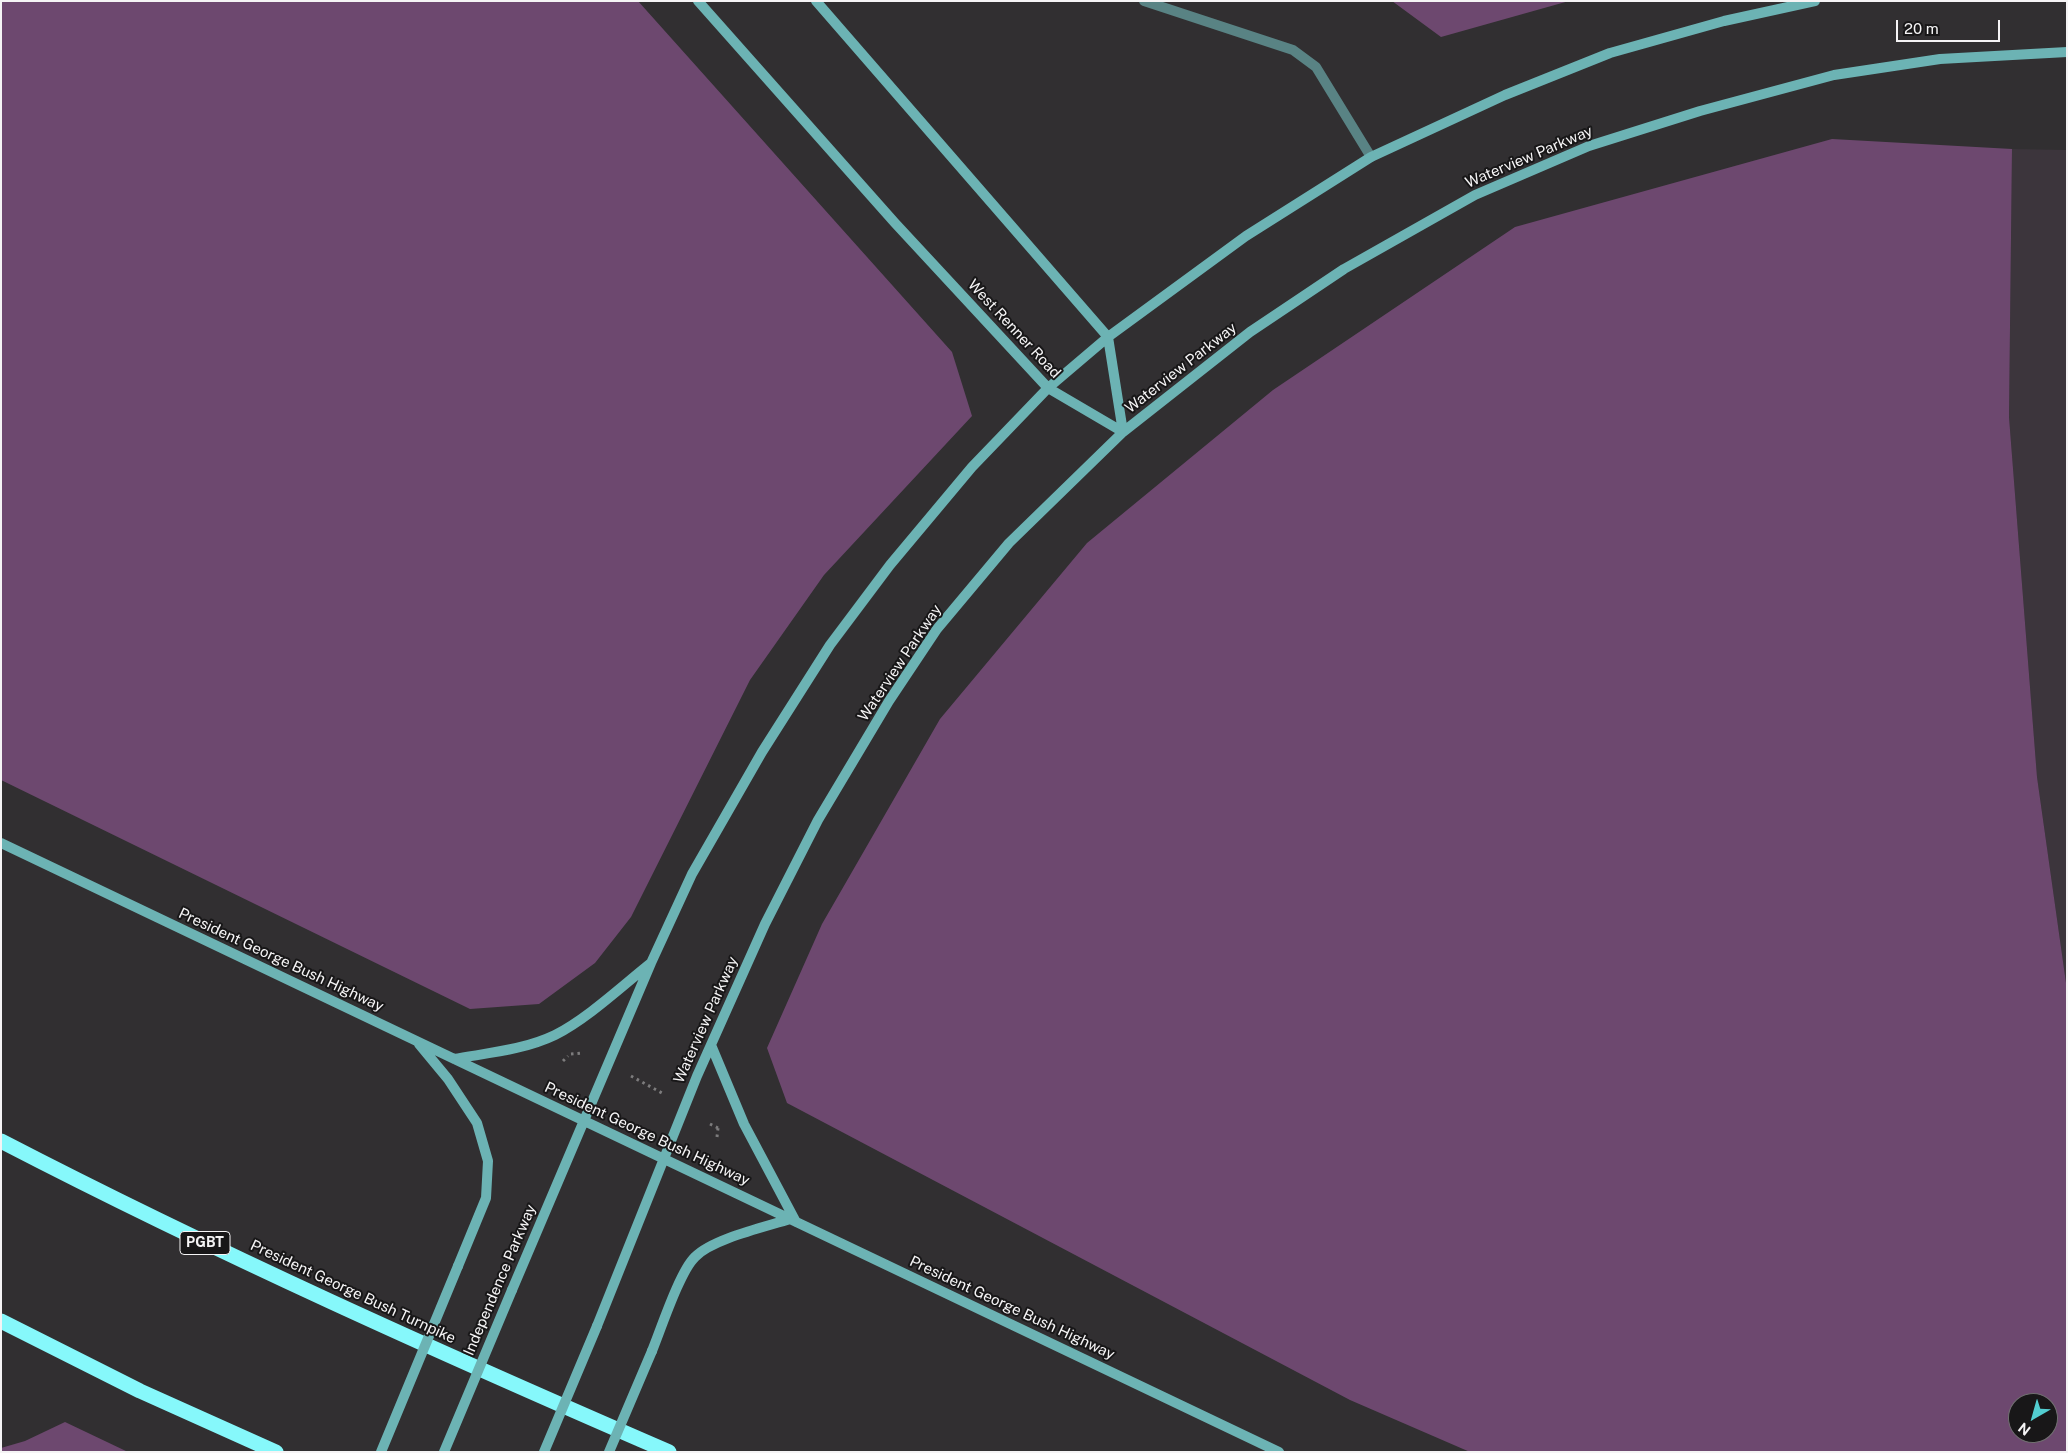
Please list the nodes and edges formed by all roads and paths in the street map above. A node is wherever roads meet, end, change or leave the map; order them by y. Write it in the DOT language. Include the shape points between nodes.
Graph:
graph roads {
  1 [pos="698,1"];
  2 [pos="816,1"];
  3 [pos="1144,1"];
  4 [pos="1815,1"];
  5 [pos="2067,52"];
  6 [pos="1372,157"];
  7 [pos="1108,337"];
  8 [pos="1048,388"];
  9 [pos="1124,432"];
  10 [pos="1,843"];
  11 [pos="651,963"];
  12 [pos="417,1041"];
  13 [pos="710,1045"];
  14 [pos="571,1054"];
  15 [pos="582,1054"];
  16 [pos="454,1059"];
  17 [pos="630,1076"];
  18 [pos="662,1093"];
  19 [pos="583,1120"];
  20 [pos="710,1124"];
  21 [pos="722,1126"];
  22 [pos="718,1128"];
  23 [pos="717,1137"];
  24 [pos="1,1141"];
  25 [pos="664,1158"];
  26 [pos="794,1220"];
  27 [pos="1,1321"];
  28 [pos="276,1452"];
  29 [pos="381,1452"];
  30 [pos="444,1452"];
  31 [pos="544,1452"];
  32 [pos="609,1452"];
  33 [pos="669,1452"];
  34 [pos="1279,1452"];
  1 -- 8 [label="main road, West Renner Road"];
  2 -- 7 [label="main road"];
  3 -- 6 [label="lane" via="1293,50 1316,66"];
  4 -- 6 [label="main road" via="1724,21 1610,53 1505,95"];
  5 -- 9 [label="main road, Waterview Parkway" via="1940,59 1834,75 1700,111 1590,146 1475,195 1344,268 1250,332"];
  6 -- 7 [label="main road" via="1246,236"];
  7 -- 8 [label="main road"];
  7 -- 9 [label="main road"];
  8 -- 9 [label="main road, West Renner Road"];
  8 -- 11 [label="main road" via="972,467 890,564 830,645 762,752 692,874"];
  9 -- 13 [label="main road, Waterview Parkway" via="1009,543 938,630 889,701 818,820 765,924"];
  10 -- 12 [label="main road, President George Bush Highway"];
  11 -- 16 [label="main road" via="595,1008 554,1035 517,1048"];
  11 -- 19 [label="main road"];
  12 -- 16 [label="main road, President George Bush Highway"];
  12 -- 29 [label="main road, bridge" via="448,1078 477,1123 488,1161 486,1198"];
  13 -- 25 [label="main road, Waterview Parkway"];
  13 -- 26 [label="main road" via="744,1124"];
  14 -- 15 [label="path"];
  16 -- 19 [label="main road, President George Bush Highway"];
  17 -- 18 [label="path"];
  19 -- 25 [label="main road, President George Bush Highway"];
  19 -- 30 [label="main road, Independence Parkway, bridge"];
  20 -- 22 [label="path"];
  21 -- 22 [label="path"];
  22 -- 23 [label="path"];
  24 -- 33 [label="highway, President George Bush Turnpike / PGBT" via="318,1297"];
  25 -- 26 [label="main road, President George Bush Highway"];
  25 -- 31 [label="main road, bridge"];
  26 -- 32 [label="main road, bridge" via="711,1246 694,1257 685,1270"];
  26 -- 34 [label="main road, President George Bush Highway"];
  27 -- 28 [label="highway" via="140,1390"];
}
